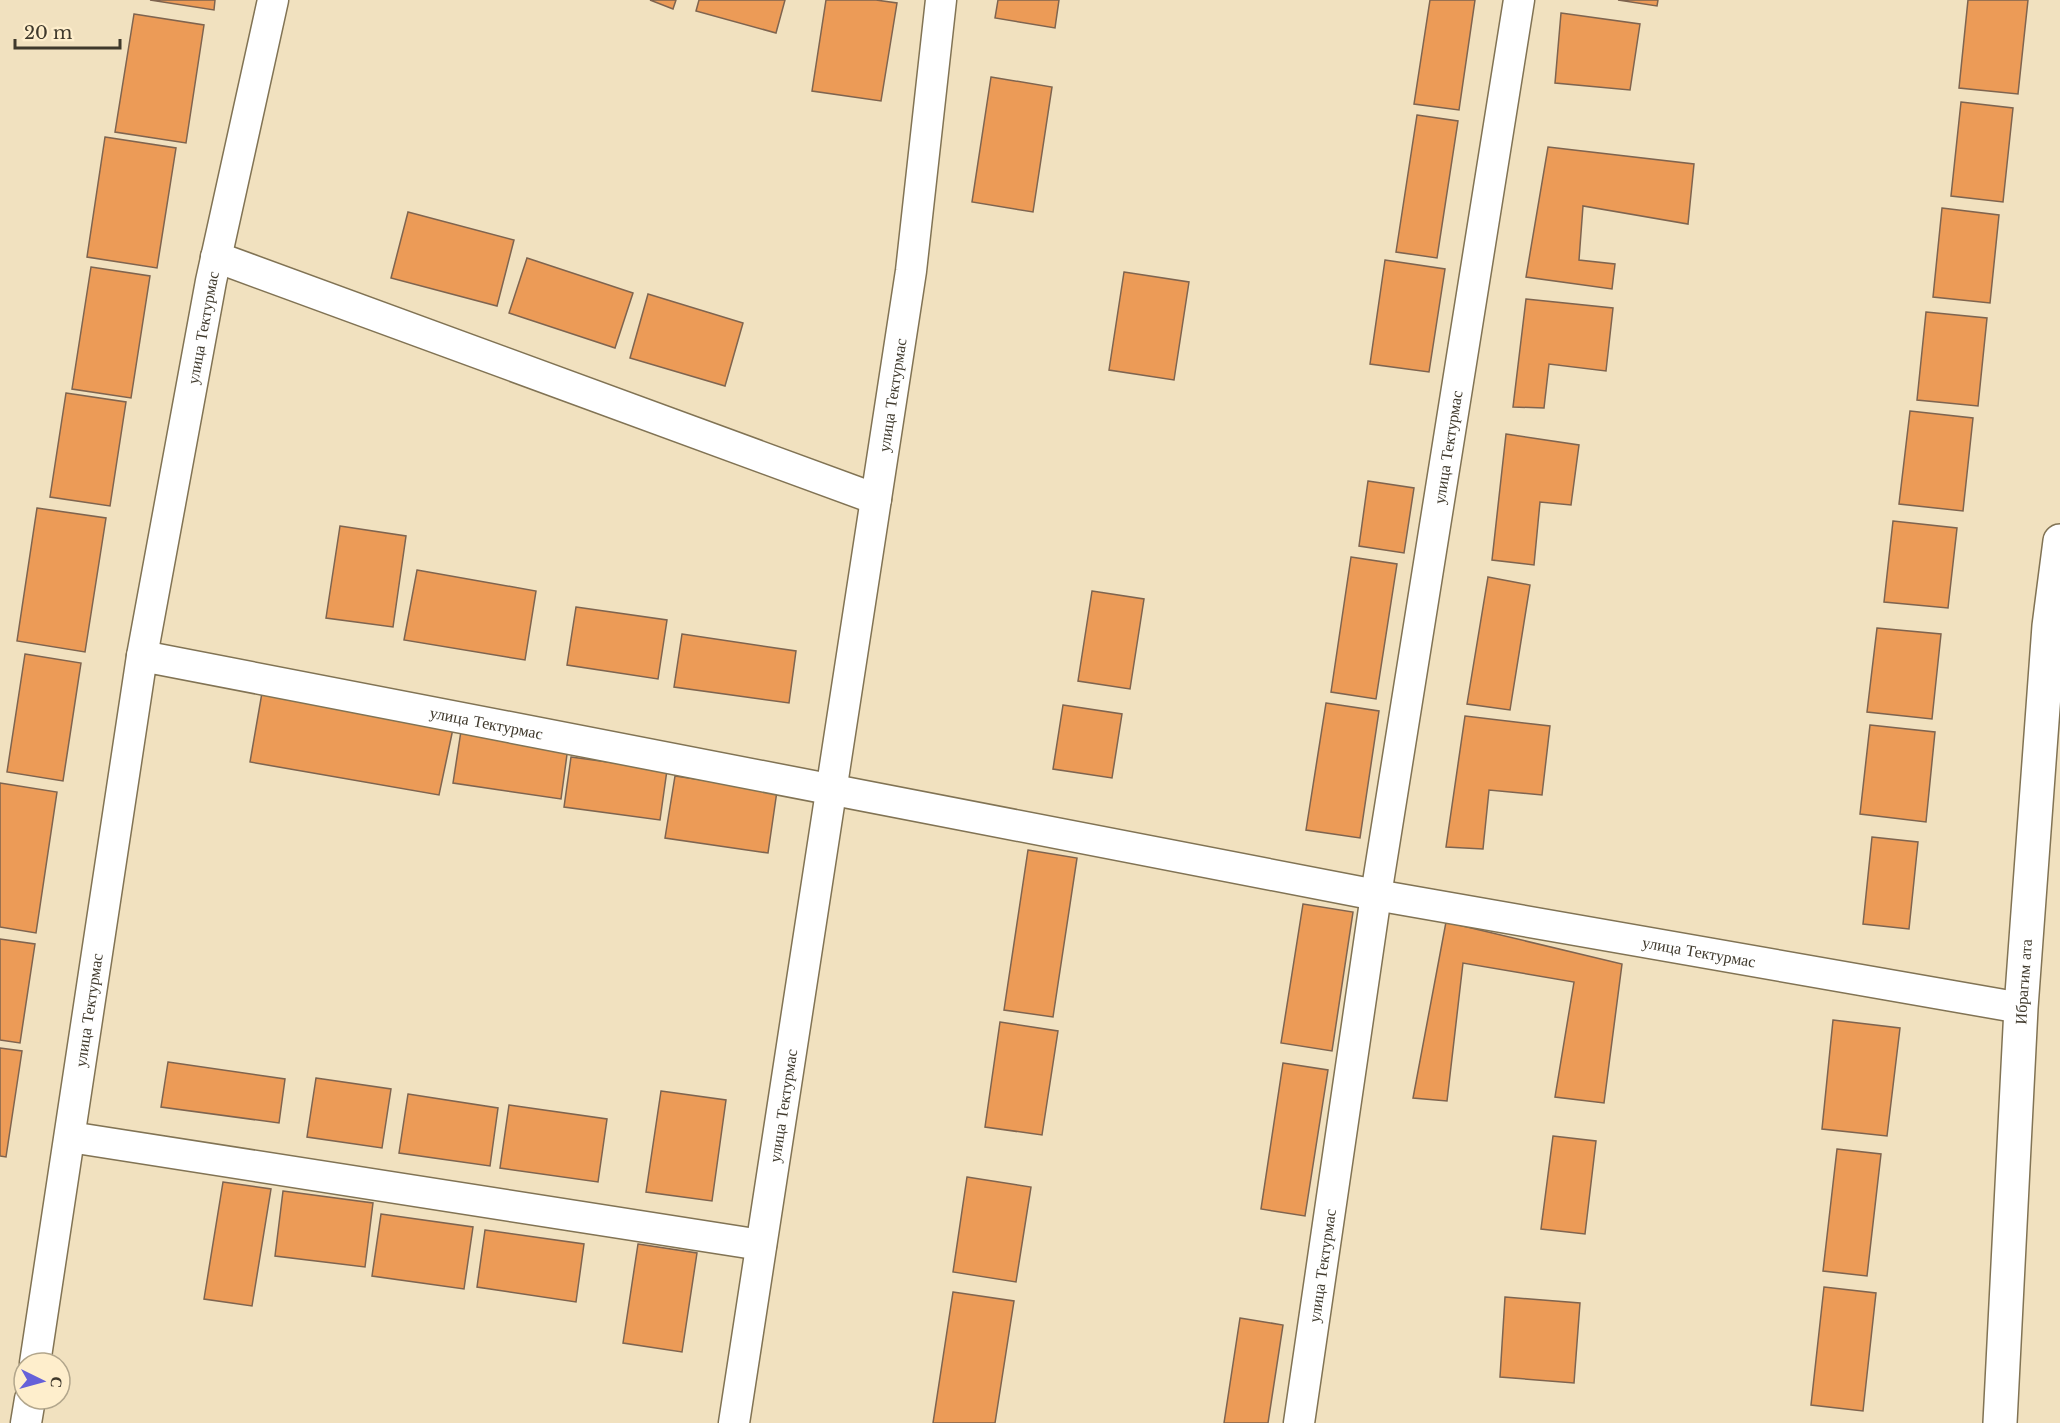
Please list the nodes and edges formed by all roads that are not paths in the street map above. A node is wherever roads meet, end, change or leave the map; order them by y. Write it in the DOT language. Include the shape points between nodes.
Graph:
graph roads {
  1 [pos="273,0"];
  2 [pos="1519,0"];
  3 [pos="938,1"];
  4 [pos="216,257"];
  5 [pos="876,499"];
  6 [pos="2060,541"];
  7 [pos="2055,628"];
  8 [pos="142,656"];
  9 [pos="831,789"];
  10 [pos="1376,895"];
  11 [pos="2020,1008"];
  12 [pos="70,1137"];
  13 [pos="761,1245"];
  14 [pos="37,1351"];
  15 [pos="734,1423"];
  16 [pos="1299,1423"];
  17 [pos="2001,1423"];
  1 -- 4 [label="street, улица Тектурмас"];
  2 -- 10 [label="street, улица Тектурмас"];
  3 -- 5 [label="street, улица Тектурмас" via="911,271"];
  4 -- 5 [label="street"];
  4 -- 8 [label="street, улица Тектурмас"];
  5 -- 9 [label="street, улица Тектурмас"];
  6 -- 7 [label="street, Ибрагим ата"];
  7 -- 11 [label="street, Ибрагим ата"];
  8 -- 9 [label="street, улица Тектурмас"];
  8 -- 12 [label="street, улица Тектурмас"];
  9 -- 10 [label="street, улица Тектурмас"];
  9 -- 13 [label="street, улица Тектурмас"];
  10 -- 11 [label="street, улица Тектурмас"];
  10 -- 16 [label="street, улица Тектурмас"];
  11 -- 17 [label="street, Ибрагим ата"];
  12 -- 13 [label="street"];
  12 -- 14 [label="street, улица Тектурмас"];
  13 -- 15 [label="street, улица Тектурмас"];
}
